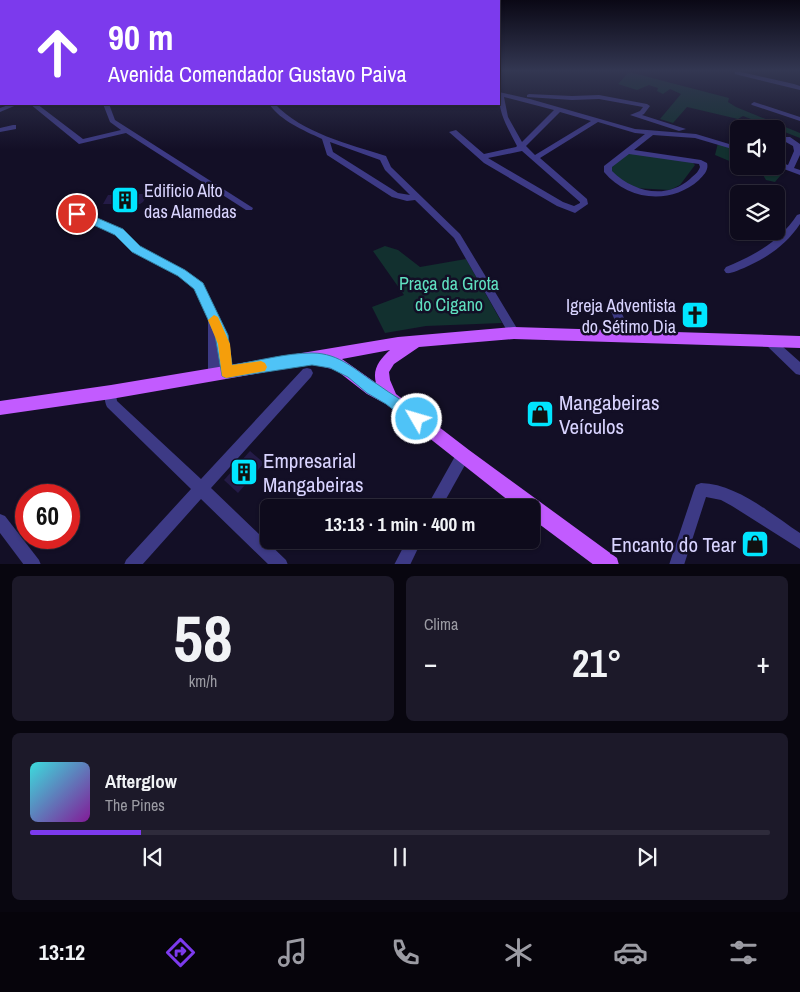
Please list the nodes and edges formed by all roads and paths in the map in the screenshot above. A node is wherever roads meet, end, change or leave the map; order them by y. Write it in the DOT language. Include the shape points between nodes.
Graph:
graph roads {
  1 [pos="518,97"];
  2 [pos="558,97"];
  3 [pos="590,97"];
  4 [pos="601,97"];
  5 [pos="500,98"];
  6 [pos="754,104"];
  7 [pos="13,105"];
  8 [pos="34,105"];
  9 [pos="106,105"];
  10 [pos="273,105"];
  11 [pos="559,109"];
  12 [pos="0,110"];
  13 [pos="641,117"];
  14 [pos="800,119"];
  15 [pos="597,120"];
  16 [pos="13,127"];
  17 [pos="0,130"];
  18 [pos="128,130"];
  19 [pos="635,131"];
  20 [pos="453,132"];
  21 [pos="652,132"];
  22 [pos="325,137"];
  23 [pos="712,139"];
  24 [pos="787,139"];
  25 [pos="521,146"];
  26 [pos="730,146"];
  27 [pos="627,152"];
  28 [pos="482,157"];
  29 [pos="535,158"];
  30 [pos="785,166"];
  31 [pos="790,168"];
  32 [pos="800,173"];
  33 [pos="416,197"];
  34 [pos="249,208"];
  35 [pos="72,212"];
  36 [pos="800,217"];
  37 [pos="729,270"];
  38 [pos="613,304"];
  39 [pos="514,333"];
  40 [pos="626,335"];
  41 [pos="769,341"];
  42 [pos="419,342"];
  43 [pos="800,342"];
  44 [pos="312,359"];
  45 [pos="800,370"];
  46 [pos="220,373"];
  47 [pos="307,373"];
  48 [pos="111,392"];
  49 [pos="391,399"];
  50 [pos="0,408"];
  51 [pos="463,456"];
  52 [pos="200,489"];
  53 [pos="438,499"];
  54 [pos="0,521"];
  55 [pos="800,542"];
  56 [pos="410,549"];
  57 [pos="34,564"];
  58 [pos="131,564"];
  59 [pos="280,564"];
  60 [pos="401,564"];
  61 [pos="610,564"];
  62 [pos="676,564"];
  1 -- 11 [label="street"];
  2 -- 3 [label="street"];
  4 -- 13 [label="street" via="641,103 647,109 633,115"];
  5 -- 25 [label="street" via="505,117"];
  6 -- 14 [label="street"];
  7 -- 12 [label="street"];
  8 -- 18 [label="street" via="82,142"];
  9 -- 18 [label="street" via="112,120"];
  10 -- 22 [label="street" via="281,115"];
  11 -- 15 [label="street"];
  11 -- 25 [label="street"];
  13 -- 19 [label="street"];
  13 -- 23 [label="street"];
  15 -- 19 [label="street"];
  15 -- 29 [label="street"];
  16 -- 17 [label="street"];
  18 -- 34 [label="street"];
  19 -- 21 [label="street"];
  20 -- 28 [label="street"];
  21 -- 23 [label="street"];
  21 -- 27 [label="street"];
  22 -- 33 [label="street" via="383,158 388,168"];
  22 -- 33 [label="street" via="330,153 395,195"];
  23 -- 26 [label="street"];
  24 -- 31 [label="street" via="797,144 798,151"];
  25 -- 28 [label="street"];
  25 -- 29 [label="street"];
  27 -- 27 [label="street" via="696,161 704,168 686,189 674,193 641,192 621,184 607,169"];
  28 -- 29 [label="street" via="560,204 576,210 584,204"];
  30 -- 31 [label="street"];
  31 -- 32 [label="street"];
  33 -- 39 [label="street" via="456,236"];
  35 -- 46 [label="street" via="119,232 136,249 194,282 205,296 213,319"];
  36 -- 37 [label="street" via="776,247 760,258"];
  38 -- 40 [label="street"];
  39 -- 40 [label="main road"];
  39 -- 42 [label="main road"];
  40 -- 41 [label="main road"];
  41 -- 43 [label="main road"];
  41 -- 45 [label="street"];
  42 -- 44 [label="main road"];
  42 -- 49 [label="main road" via="392,356 382,368 383,385"];
  44 -- 46 [label="main road"];
  44 -- 49 [label="main road" via="339,364"];
  46 -- 48 [label="main road"];
  47 -- 52 [label="street"];
  48 -- 50 [label="main road"];
  48 -- 52 [label="street" via="111,404"];
  49 -- 51 [label="main road"];
  51 -- 53 [label="street"];
  51 -- 61 [label="main road"];
  52 -- 58 [label="street"];
  52 -- 59 [label="street"];
  54 -- 57 [label="street"];
  55 -- 62 [label="street" via="724,495 701,490"];
  56 -- 60 [label="street"];
}
